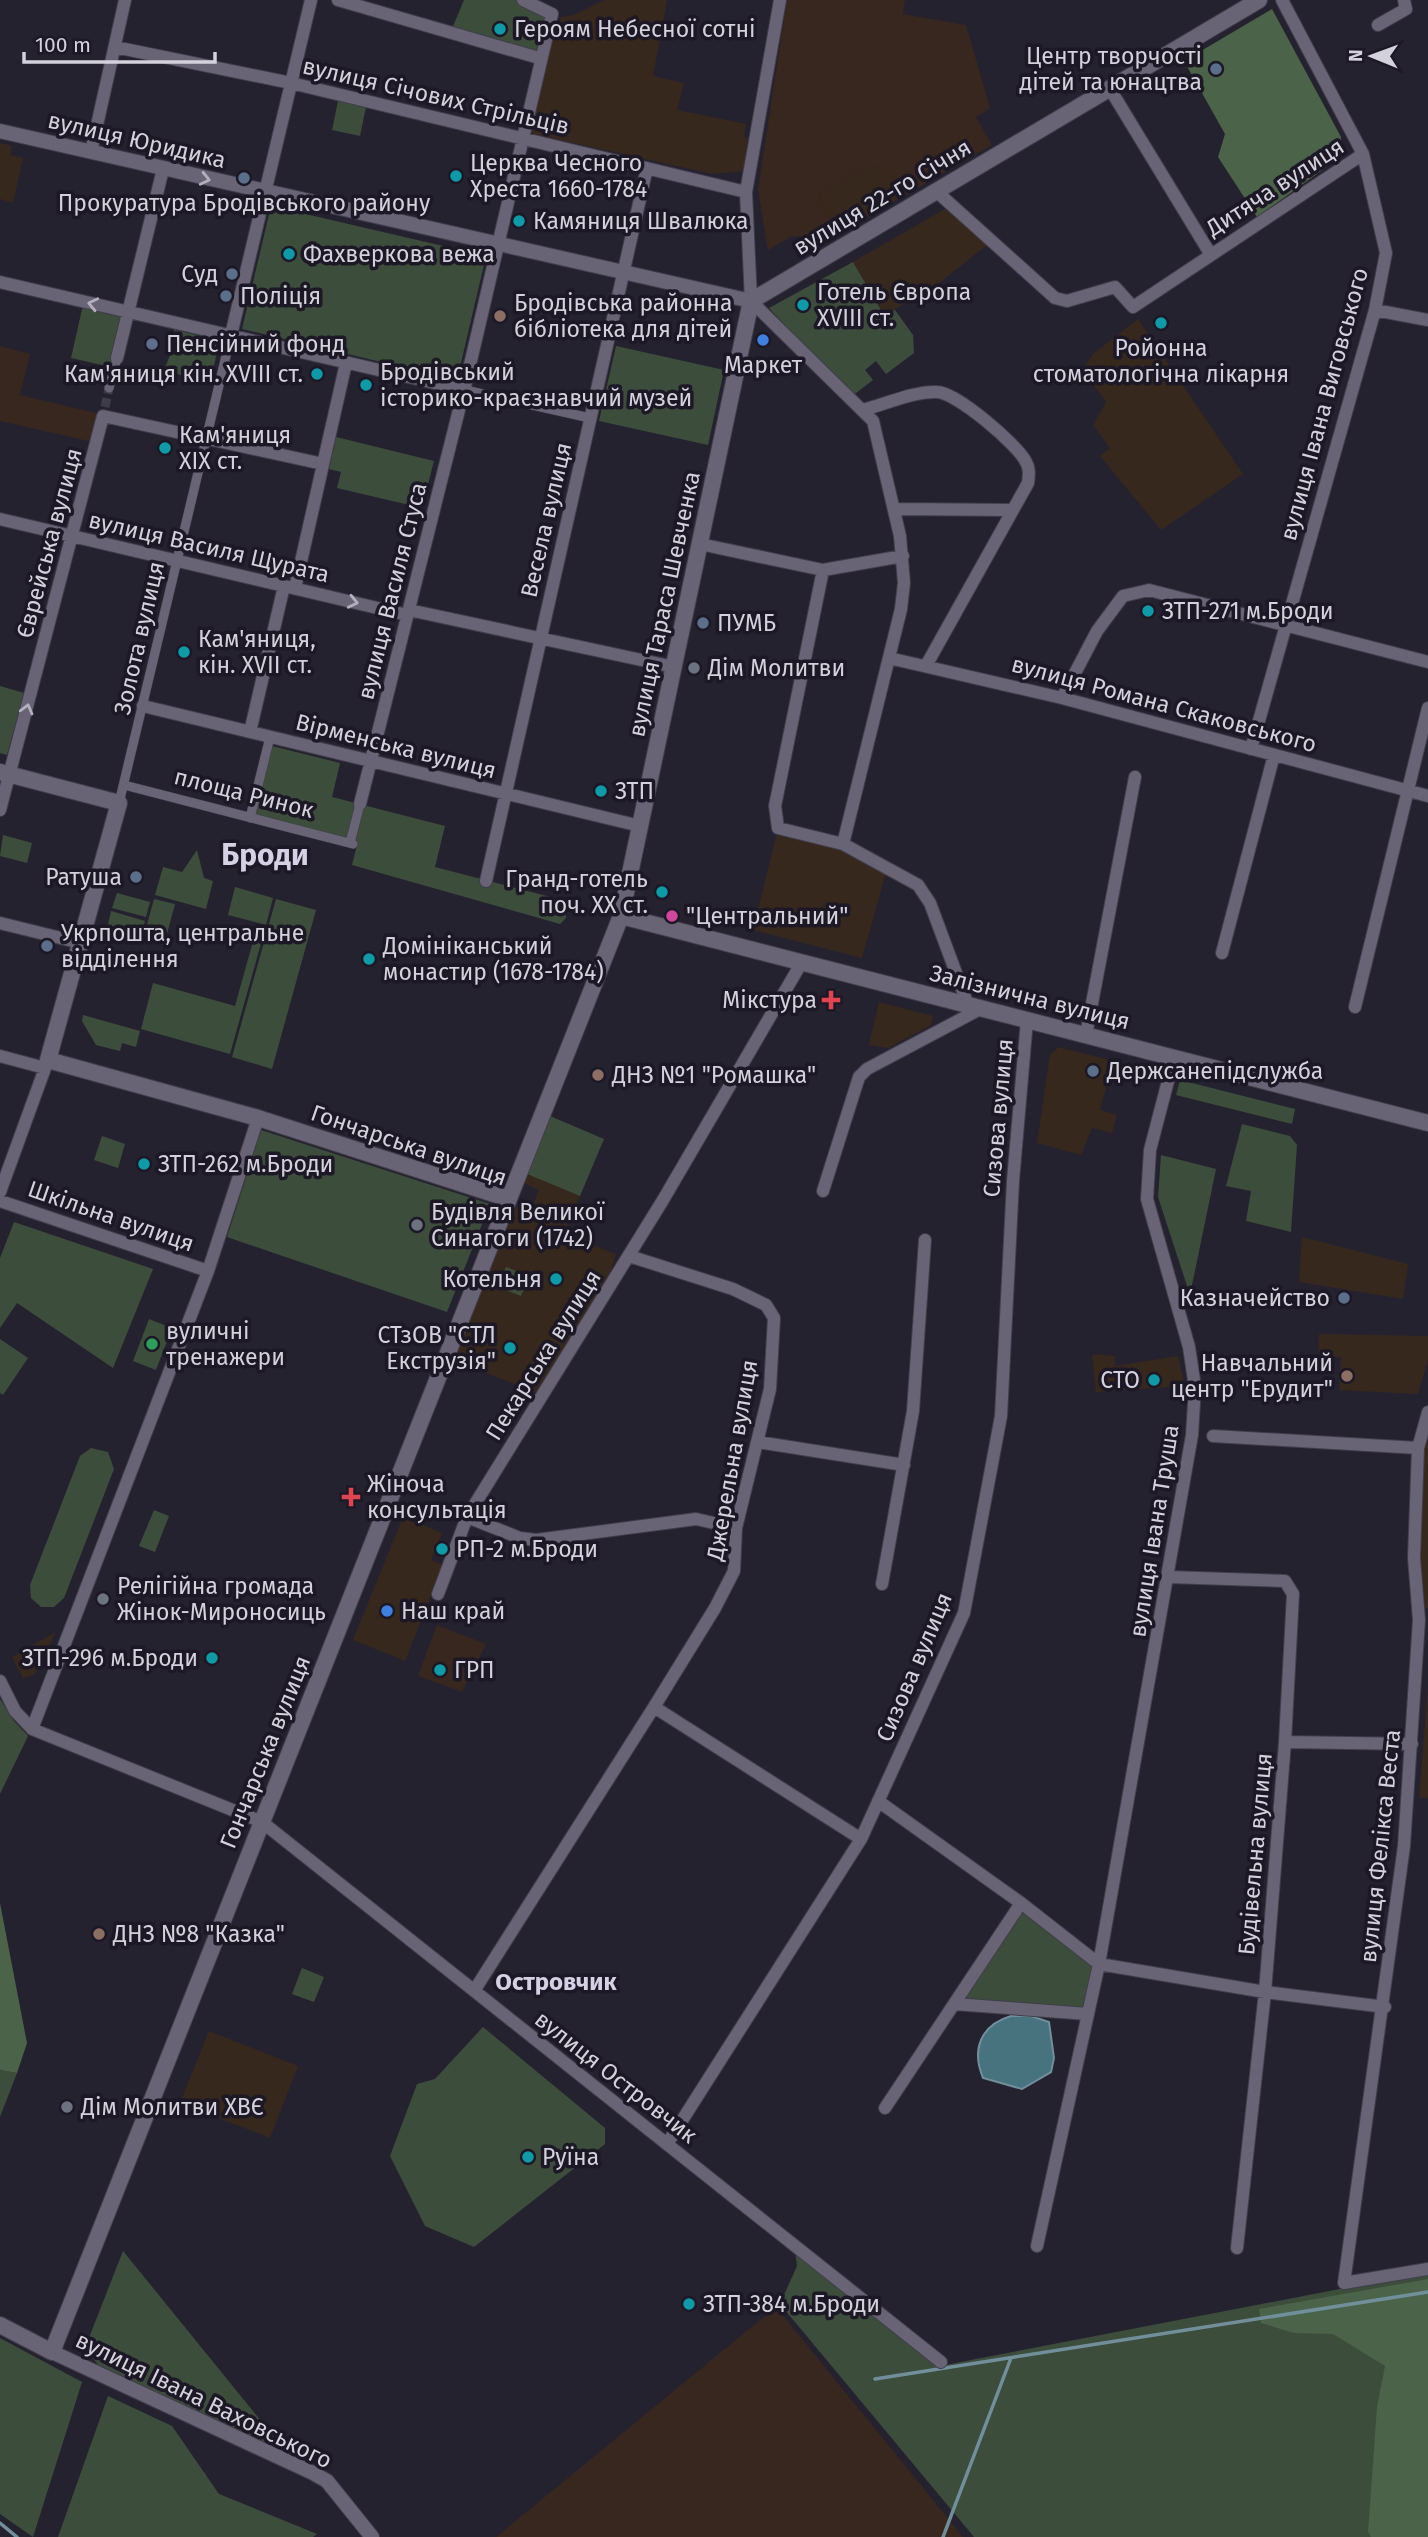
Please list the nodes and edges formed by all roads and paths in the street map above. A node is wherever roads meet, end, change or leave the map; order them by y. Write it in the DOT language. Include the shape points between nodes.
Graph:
graph roads {
  1 [pos="125,0"];
  2 [pos="311,0"];
  3 [pos="338,0"];
  4 [pos="523,0"];
  5 [pos="780,0"];
  6 [pos="1259,0"];
  7 [pos="1282,0"];
  8 [pos="1404,0"];
  9 [pos="1378,25"];
  10 [pos="115,47"];
  11 [pos="539,58"];
  12 [pos="291,83"];
  13 [pos="1110,89"];
  14 [pos="0,131"];
  15 [pos="522,138"];
  16 [pos="91,152"];
  17 [pos="1363,154"];
  18 [pos="647,168"];
  19 [pos="163,169"];
  20 [pos="936,191"];
  21 [pos="265,192"];
  22 [pos="746,192"];
  23 [pos="498,245"];
  24 [pos="1211,255"];
  25 [pos="623,272"];
  26 [pos="0,282"];
  27 [pos="751,301"];
  28 [pos="1375,310"];
  29 [pos="128,312"];
  30 [pos="1428,320"];
  31 [pos="231,335"];
  32 [pos="117,358"];
  33 [pos="346,363"];
  34 [pos="109,388"];
  35 [pos="465,390"];
  36 [pos="863,410"];
  37 [pos="590,418"];
  38 [pos="206,439"];
  39 [pos="323,464"];
  40 [pos="895,509"];
  41 [pos="1013,510"];
  42 [pos="0,519"];
  43 [pos="72,536"];
  44 [pos="700,544"];
  45 [pos="903,556"];
  46 [pos="177,561"];
  47 [pos="823,570"];
  48 [pos="289,587"];
  49 [pos="408,612"];
  50 [pos="1285,627"];
  51 [pos="541,639"];
  52 [pos="889,658"];
  53 [pos="1428,662"];
  54 [pos="927,664"];
  55 [pos="674,667"];
  56 [pos="1062,698"];
  57 [pos="143,706"];
  58 [pos="1428,708"];
  59 [pos="250,732"];
  60 [pos="270,737"];
  61 [pos="1251,750"];
  62 [pos="1274,755"];
  63 [pos="370,762"];
  64 [pos="5,774"];
  65 [pos="1135,776"];
  66 [pos="124,785"];
  67 [pos="1407,790"];
  68 [pos="506,794"];
  69 [pos="1428,796"];
  70 [pos="119,803"];
  71 [pos="360,804"];
  72 [pos="0,810"];
  73 [pos="250,818"];
  74 [pos="640,826"];
  75 [pos="352,844"];
  76 [pos="843,844"];
  77 [pos="486,881"];
  78 [pos="621,916"];
  79 [pos="0,923"];
  80 [pos="81,943"];
  81 [pos="1222,953"];
  82 [pos="802,962"];
  83 [pos="975,1007"];
  84 [pos="1354,1007"];
  85 [pos="1027,1020"];
  86 [pos="1086,1035"];
  87 [pos="0,1056"];
  88 [pos="1174,1058"];
  89 [pos="47,1064"];
  90 [pos="258,1118"];
  91 [pos="1428,1123"];
  92 [pos="822,1191"];
  93 [pos="0,1192"];
  94 [pos="509,1199"];
  95 [pos="0,1201"];
  96 [pos="925,1240"];
  97 [pos="629,1256"];
  98 [pos="208,1271"];
  99 [pos="1428,1412"];
  100 [pos="1213,1436"];
  101 [pos="758,1442"];
  102 [pos="1418,1448"];
  103 [pos="904,1465"];
  104 [pos="467,1517"];
  105 [pos="736,1528"];
  106 [pos="1169,1577"];
  107 [pos="882,1584"];
  108 [pos="438,1594"];
  109 [pos="0,1681"];
  110 [pos="654,1707"];
  111 [pos="32,1728"];
  112 [pos="1285,1742"];
  113 [pos="1412,1744"];
  114 [pos="878,1801"];
  115 [pos="262,1822"];
  116 [pos="861,1839"];
  117 [pos="1021,1903"];
  118 [pos="1098,1965"];
  119 [pos="474,1991"];
  120 [pos="1265,1992"];
  121 [pos="954,2004"];
  122 [pos="1385,2007"];
  123 [pos="1088,2014"];
  124 [pos="885,2108"];
  125 [pos="667,2144"];
  126 [pos="1037,2246"];
  127 [pos="1237,2248"];
  128 [pos="1428,2269"];
  129 [pos="0,2325"];
  130 [pos="52,2352"];
  131 [pos="941,2362"];
  132 [pos="372,2537"];
  1 -- 10 [label="street"];
  2 -- 12 [label="street"];
  3 -- 11 [label="street"];
  4 -- 11 [label="street, вулиця Василя Стуса" via="552,14"];
  5 -- 22 [label="street"];
  6 -- 13 [label="main road, вулиця 22-го Січня"];
  7 -- 17 [label="street, вулиця Івана Виговського"];
  8 -- 9 [label="street" via="1406,9"];
  10 -- 12 [label="street, вулиця Січових Стрільців"];
  10 -- 16 [label="street"];
  11 -- 15 [label="street, вулиця Василя Стуса"];
  12 -- 15 [label="street, вулиця Січових Стрільців"];
  12 -- 21 [label="street"];
  13 -- 20 [label="main road, вулиця 22-го Січня"];
  13 -- 24 [label="street, Дитяча вулиця"];
  14 -- 16 [label="street, вулиця Юридика"];
  15 -- 18 [label="street, вулиця Січових Стрільців"];
  15 -- 23 [label="street, вулиця Василя Стуса"];
  16 -- 19 [label="street, вулиця Юридика"];
  17 -- 24 [label="street, Дитяча вулиця"];
  17 -- 28 [label="street, вулиця Івана Виговського" via="1386,253"];
  18 -- 22 [label="street, вулиця Січових Стрільців"];
  18 -- 25 [label="street, Весела вулиця"];
  19 -- 21 [label="street, вулиця Юридика, one-way"];
  19 -- 29 [label="street"];
  20 -- 24 [label="street, Дитяча вулиця" via="1055,298 1067,301 1115,287 1133,307"];
  20 -- 27 [label="main road, вулиця 22-го Січня"];
  21 -- 23 [label="street, вулиця Юридика"];
  21 -- 31 [label="street"];
  22 -- 27 [label="street"];
  23 -- 25 [label="street"];
  23 -- 35 [label="street, вулиця Василя Стуса"];
  25 -- 27 [label="street"];
  25 -- 37 [label="street, Весела вулиця"];
  29 -- 26 [label="street, one-way"];
  27 -- 36 [label="street"];
  27 -- 44 [label="main road, вулиця Тараса Шевченка"];
  28 -- 30 [label="street"];
  28 -- 50 [label="street, вулиця Івана Виговського"];
  29 -- 31 [label="street"];
  29 -- 32 [label="street"];
  31 -- 33 [label="street"];
  31 -- 38 [label="street, Золота вулиця"];
  32 -- 34 [label="street"];
  33 -- 35 [label="street"];
  33 -- 39 [label="street"];
  35 -- 37 [label="street"];
  35 -- 49 [label="street, вулиця Василя Стуса"];
  36 -- 40 [label="street" via="873,421"];
  36 -- 41 [label="street" via="929,392 952,395 1026,460 1028,483"];
  37 -- 51 [label="street, Весела вулиця"];
  38 -- 39 [label="street"];
  38 -- 43 [label="street, Єврейська вулиця" via="104,412"];
  38 -- 46 [label="street, Золота вулиця"];
  39 -- 48 [label="street"];
  40 -- 41 [label="street"];
  40 -- 45 [label="street"];
  41 -- 54 [label="street"];
  42 -- 43 [label="street, вулиця Василя Щурата"];
  43 -- 46 [label="street, вулиця Василя Щурата"];
  64 -- 43 [label="street, Єврейська вулиця, one-way"];
  44 -- 47 [label="street"];
  44 -- 55 [label="main road, вулиця Тараса Шевченка"];
  45 -- 47 [label="street"];
  45 -- 52 [label="street" via="901,609"];
  46 -- 48 [label="street, вулиця Василя Щурата"];
  46 -- 57 [label="street, Золота вулиця"];
  47 -- 76 [label="street" via="775,806 779,828"];
  48 -- 49 [label="street, вулиця Василя Щурата, one-way"];
  48 -- 59 [label="street"];
  49 -- 51 [label="street, вулиця Василя Щурата"];
  49 -- 63 [label="street, вулиця Василя Стуса"];
  50 -- 53 [label="street"];
  50 -- 56 [label="street" via="1149,590 1135,592 1123,597 1097,631"];
  50 -- 61 [label="street, вулиця Івана Виговського"];
  51 -- 55 [label="street, вулиця Василя Щурата"];
  51 -- 68 [label="street, Весела вулиця"];
  52 -- 54 [label="street, вулиця Романа Скаковського"];
  52 -- 76 [label="street"];
  54 -- 56 [label="street, вулиця Романа Скаковського"];
  55 -- 74 [label="main road, вулиця Тараса Шевченка"];
  56 -- 61 [label="street, вулиця Романа Скаковського"];
  57 -- 59 [label="street, Вірменська вулиця"];
  57 -- 66 [label="street, Золота вулиця"];
  58 -- 67 [label="street"];
  59 -- 60 [label="street, Вірменська вулиця"];
  60 -- 63 [label="street, Вірменська вулиця"];
  60 -- 73 [label="street"];
  61 -- 62 [label="street, вулиця Романа Скаковського"];
  62 -- 67 [label="street, вулиця Романа Скаковського"];
  62 -- 81 [label="street"];
  63 -- 68 [label="street, Вірменська вулиця"];
  63 -- 71 [label="street, вулиця Василя Стуса"];
  64 -- 70 [label="main road"];
  64 -- 72 [label="street, Єврейська вулиця"];
  65 -- 86 [label="street"];
  66 -- 70 [label="street, Золота вулиця"];
  66 -- 73 [label="street, площа Ринок"];
  67 -- 69 [label="street, вулиця Романа Скаковського"];
  67 -- 84 [label="street"];
  68 -- 74 [label="street, Вірменська вулиця"];
  68 -- 77 [label="street, Весела вулиця"];
  70 -- 80 [label="main road"];
  71 -- 75 [label="street, вулиця Василя Стуса"];
  73 -- 75 [label="street, площа Ринок"];
  74 -- 78 [label="main road, вулиця Тараса Шевченка"];
  76 -- 83 [label="street" via="918,886"];
  78 -- 82 [label="main road, Залізнична вулиця"];
  78 -- 94 [label="main road, вулиця Тараса Шевченка"];
  79 -- 80 [label="street"];
  80 -- 89 [label="main road"];
  82 -- 83 [label="main road, Залізнична вулиця"];
  82 -- 97 [label="street, Пекарська вулиця"];
  83 -- 85 [label="main road, Залізнична вулиця"];
  83 -- 92 [label="street" via="859,1077"];
  85 -- 86 [label="main road, Залізнична вулиця"];
  85 -- 114 [label="street, Сизова вулиця" via="1000,1416 974,1571 964,1613"];
  86 -- 88 [label="main road, Залізнична вулиця"];
  87 -- 89 [label="street"];
  88 -- 91 [label="main road, Залізнична вулиця"];
  88 -- 106 [label="street, вулиця Івана Труша" via="1150,1150 1147,1199 1175,1289 1195,1387 1192,1435"];
  89 -- 90 [label="main road"];
  89 -- 93 [label="street"];
  90 -- 94 [label="main road, Гончарська вулиця"];
  90 -- 98 [label="street"];
  94 -- 115 [label="main road, Гончарська вулиця"];
  95 -- 98 [label="street, Шкільна вулиця"];
  96 -- 103 [label="street" via="914,1411"];
  97 -- 101 [label="street, Джерельна вулиця" via="733,1289 766,1306 774,1318 775,1334"];
  97 -- 104 [label="street, Пекарська вулиця"];
  98 -- 111 [label="street"];
  99 -- 102 [label="street, вулиця Фелікса Веста"];
  100 -- 102 [label="street"];
  101 -- 103 [label="street"];
  101 -- 105 [label="street, Джерельна вулиця"];
  102 -- 113 [label="street, вулиця Фелікса Веста" via="1414,1558 1419,1620"];
  103 -- 107 [label="street"];
  104 -- 105 [label="street" via="536,1540 696,1519"];
  104 -- 108 [label="street, Пекарська вулиця"];
  105 -- 110 [label="street, Джерельна вулиця" via="734,1571"];
  106 -- 112 [label="street, Будівельна вулиця" via="1285,1581 1294,1608"];
  106 -- 118 [label="street, вулиця Івана Труша"];
  109 -- 111 [label="street" via="15,1711"];
  110 -- 116 [label="street"];
  110 -- 119 [label="street, Джерельна вулиця"];
  111 -- 115 [label="street, вулиця Островчик"];
  112 -- 113 [label="street"];
  112 -- 120 [label="street, Будівельна вулиця"];
  113 -- 122 [label="street, вулиця Фелікса Веста"];
  114 -- 116 [label="street, Сизова вулиця"];
  114 -- 117 [label="street"];
  115 -- 119 [label="street, вулиця Островчик"];
  115 -- 130 [label="main road, Гончарська вулиця"];
  116 -- 125 [label="street, Сизова вулиця"];
  117 -- 118 [label="street"];
  117 -- 121 [label="street"];
  118 -- 120 [label="street"];
  118 -- 123 [label="street, вулиця Івана Труша"];
  119 -- 125 [label="street, вулиця Островчик"];
  120 -- 122 [label="street"];
  120 -- 127 [label="street, Будівельна вулиця"];
  121 -- 123 [label="street"];
  121 -- 124 [label="street"];
  122 -- 128 [label="street, вулиця Фелікса Веста" via="1344,2283"];
  123 -- 126 [label="street, вулиця Івана Труша"];
  125 -- 131 [label="street, вулиця Островчик"];
  129 -- 130 [label="main road, вулиця Івана Ваховського"];
  130 -- 132 [label="street, вулиця Івана Ваховського" via="313,2473 327,2482"];
}
